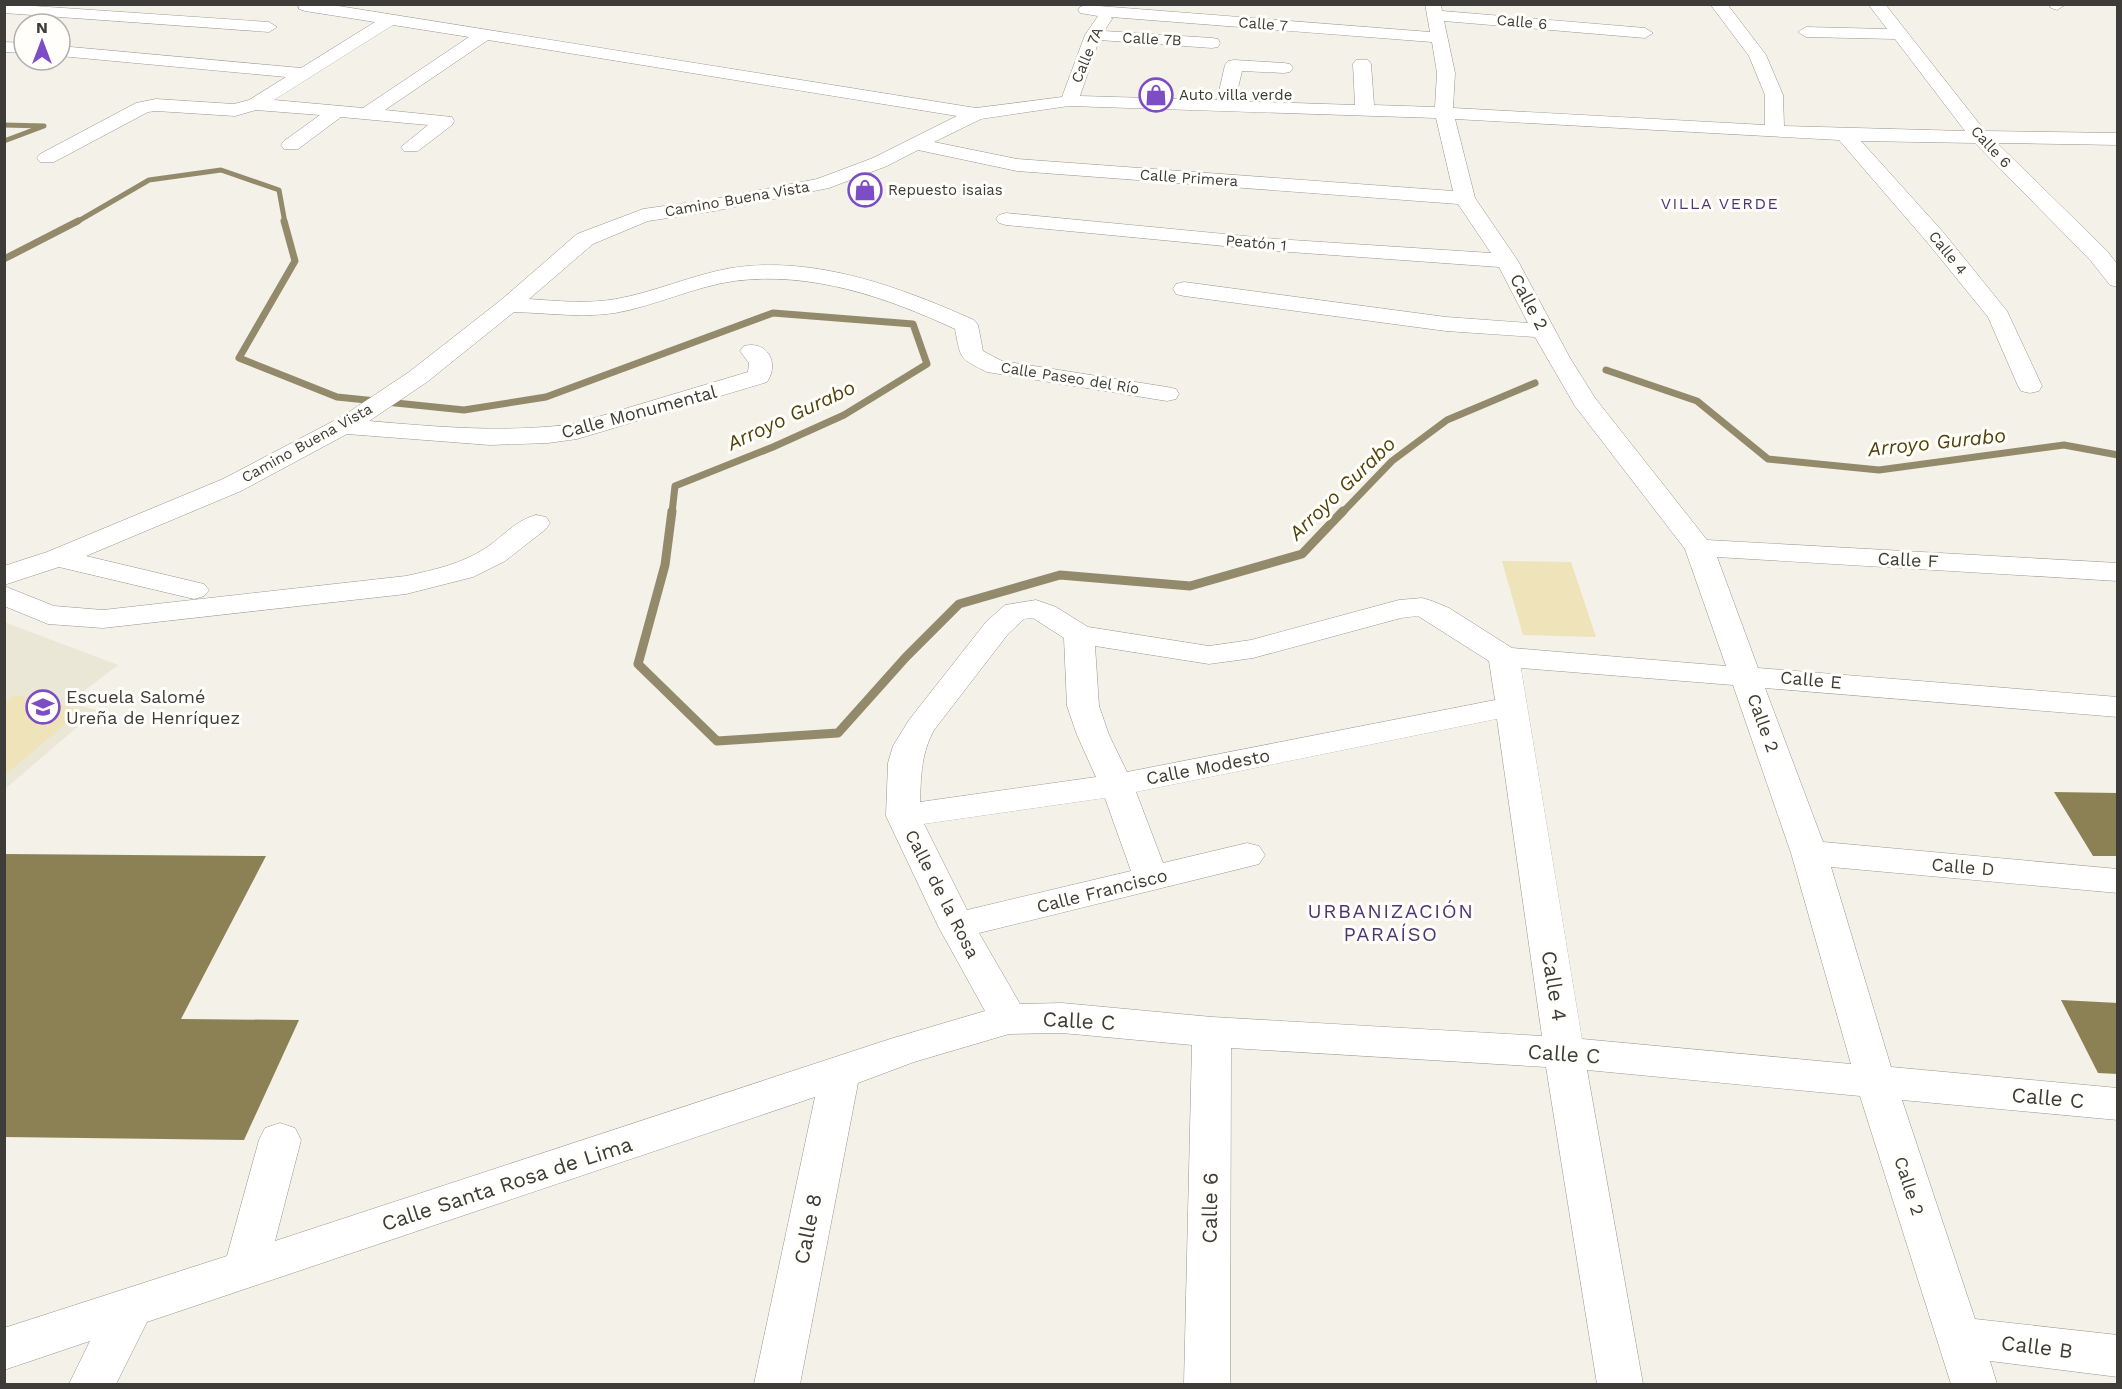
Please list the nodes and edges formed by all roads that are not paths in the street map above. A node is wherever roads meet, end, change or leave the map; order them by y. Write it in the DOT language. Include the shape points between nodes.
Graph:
graph roads {
  1 [pos="1718,4"];
  2 [pos="1876,4"];
  3 [pos="306,5"];
  4 [pos="4,8"];
  5 [pos="1086,10"];
  6 [pos="1434,10"];
  7 [pos="1111,12"];
  8 [pos="390,20"];
  9 [pos="269,27"];
  10 [pos="1806,32"];
  11 [pos="1645,33"];
  12 [pos="1898,34"];
  13 [pos="483,36"];
  14 [pos="1093,36"];
  15 [pos="1439,38"];
  16 [pos="1212,43"];
  17 [pos="72,52"];
  18 [pos="205,63"];
  19 [pos="1362,64"];
  20 [pos="1284,68"];
  21 [pos="302,73"];
  22 [pos="1445,92"];
  23 [pos="1469,93"];
  24 [pos="1069,100"];
  25 [pos="255,104"];
  26 [pos="1225,107"];
  27 [pos="338,111"];
  28 [pos="1365,112"];
  29 [pos="1444,113"];
  30 [pos="367,114"];
  31 [pos="976,114"];
  32 [pos="1774,132"];
  33 [pos="1845,135"];
  34 [pos="1979,136"];
  35 [pos="2118,139"];
  36 [pos="915,144"];
  37 [pos="291,145"];
  38 [pos="411,147"];
  39 [pos="47,158"];
  40 [pos="1465,198"];
  41 [pos="1006,219"];
  42 [pos="2108,257"];
  43 [pos="1507,261"];
  44 [pos="2118,280"];
  45 [pos="1184,289"];
  46 [pos="509,305"];
  47 [pos="1545,331"];
  48 [pos="752,351"];
  49 [pos="2030,386"];
  50 [pos="1167,394"];
  51 [pos="348,424"];
  52 [pos="536,524"];
  53 [pos="1699,548"];
  54 [pos="57,558"];
  55 [pos="2118,572"];
  56 [pos="4,576"];
  57 [pos="194,590"];
  58 [pos="4,595"];
  59 [pos="1079,634"];
  60 [pos="1504,657"];
  61 [pos="1746,675"];
  62 [pos="1512,706"];
  63 [pos="2118,707"];
  64 [pos="1118,785"];
  65 [pos="903,816"];
  66 [pos="1809,853"];
  67 [pos="1247,855"];
  68 [pos="1151,878"];
  69 [pos="2118,881"];
  70 [pos="956,926"];
  71 [pos="1009,1019"];
  72 [pos="1212,1032"];
  73 [pos="1564,1053"];
  74 [pos="840,1073"];
  75 [pos="1876,1083"];
  76 [pos="2118,1104"];
  77 [pos="280,1140"];
  78 [pos="245,1270"];
  79 [pos="132,1306"];
  80 [pos="1957,1338"];
  81 [pos="4,1349"];
  82 [pos="2118,1356"];
  83 [pos="92,1384"];
  84 [pos="777,1384"];
  85 [pos="1207,1384"];
  86 [pos="1620,1384"];
  87 [pos="1974,1384"];
  1 -- 32 [label="street" via="1757,55 1774,95"];
  2 -- 12 [label="street, Calle 6"];
  3 -- 8 [label="street"];
  3 -- 9 [label="street"];
  4 -- 9 [label="street"];
  5 -- 7 [label="street, Calle 7"];
  6 -- 11 [label="street, Calle 6"];
  6 -- 15 [label="street"];
  7 -- 14 [label="street, Calle 7A"];
  7 -- 15 [label="street, Calle 7"];
  8 -- 13 [label="street"];
  8 -- 21 [label="street"];
  9 -- 18 [label="street"];
  10 -- 12 [label="street"];
  12 -- 34 [label="street, Calle 6"];
  13 -- 30 [label="street"];
  13 -- 31 [label="street"];
  14 -- 16 [label="street, Calle 7B"];
  14 -- 24 [label="street, Calle 7A"];
  15 -- 22 [label="street" via="1446,73"];
  17 -- 18 [label="street"];
  18 -- 21 [label="street"];
  19 -- 28 [label="street"];
  20 -- 26 [label="street" via="1234,65"];
  21 -- 25 [label="street"];
  22 -- 23 [label="street"];
  22 -- 29 [label="street"];
  24 -- 26 [label="street, Camino Buena Vista"];
  24 -- 31 [label="street, Camino Buena Vista"];
  25 -- 27 [label="street"];
  25 -- 39 [label="street" via="235,110 143,106"];
  26 -- 28 [label="street, Camino Buena Vista"];
  27 -- 30 [label="street"];
  27 -- 37 [label="street"];
  28 -- 29 [label="street, Camino Buena Vista"];
  29 -- 32 [label="street, Camino Buena Vista"];
  29 -- 40 [label="street, Calle 2"];
  30 -- 38 [label="street" via="445,121"];
  31 -- 36 [label="street, Camino Buena Vista"];
  32 -- 33 [label="street, Camino Buena Vista"];
  33 -- 34 [label="street, Camino Buena Vista"];
  33 -- 49 [label="street, Calle 4" via="1999,316"];
  34 -- 35 [label="street, Camino Buena Vista"];
  34 -- 42 [label="street, Calle 6"];
  36 -- 40 [label="street, Calle Primera" via="1017,165"];
  36 -- 46 [label="street, Camino Buena Vista" via="822,184 643,215 585,238"];
  40 -- 43 [label="street, Calle 2"];
  41 -- 43 [label="street, Peatón 1" via="1276,245"];
  42 -- 44 [label="street, Calle 6"];
  43 -- 47 [label="street, Calle 2"];
  45 -- 47 [label="street" via="1446,324"];
  46 -- 50 [label="street, Calle Paseo del Río" via="612,306 714,278 751,273 838,279 903,297 966,325 972,356 996,367"];
  46 -- 51 [label="street, Camino Buena Vista" via="418,377"];
  47 -- 53 [label="street, Calle 2" via="1584,401"];
  48 -- 51 [label="street, Calle Monumental" via="762,363 758,377 578,431 493,438"];
  51 -- 54 [label="street, Camino Buena Vista" via="232,485"];
  52 -- 58 [label="street" via="495,555 463,571 406,585 104,619 48,615"];
  53 -- 55 [label="street, Calle F"];
  53 -- 61 [label="street, Calle 2"];
  54 -- 56 [label="street, Camino Buena Vista"];
  54 -- 57 [label="street"];
  59 -- 60 [label="street" via="1209,655 1253,649 1399,609 1422,608 1438,614"];
  59 -- 64 [label="street" via="1083,706"];
  59 -- 65 [label="street, Calle de la Rosa" via="1036,609 1015,611 1008,616 981,646 909,746 904,763"];
  60 -- 61 [label="street, Calle E"];
  60 -- 62 [label="street, Calle 4"];
  61 -- 63 [label="street, Calle E"];
  61 -- 66 [label="street, Calle 2"];
  62 -- 64 [label="street, Calle Modesto"];
  62 -- 73 [label="street, Calle 4"];
  64 -- 65 [label="street, Calle Modesto"];
  64 -- 68 [label="street"];
  65 -- 70 [label="street, Calle de la Rosa"];
  66 -- 69 [label="street, Calle D"];
  66 -- 75 [label="street, Calle 2"];
  67 -- 68 [label="street, Calle Francisco"];
  68 -- 70 [label="street, Calle Francisco"];
  70 -- 71 [label="street, Calle de la Rosa"];
  71 -- 72 [label="street, Calle C" via="1062,1018"];
  71 -- 74 [label="street, Calle Santa Rosa de Lima"];
  72 -- 73 [label="street, Calle C"];
  72 -- 85 [label="street, Calle 6"];
  73 -- 75 [label="street, Calle C"];
  73 -- 86 [label="street, Calle 4"];
  74 -- 78 [label="street, Calle Santa Rosa de Lima"];
  74 -- 84 [label="street, Calle 8"];
  75 -- 76 [label="street, Calle C"];
  75 -- 80 [label="street, Calle 2"];
  77 -- 78 [label="street"];
  78 -- 79 [label="street, Calle Santa Rosa de Lima"];
  79 -- 81 [label="street, Calle Santa Rosa de Lima"];
  79 -- 83 [label="street"];
  80 -- 82 [label="street, Calle B"];
  80 -- 87 [label="street, Calle 2"];
}
